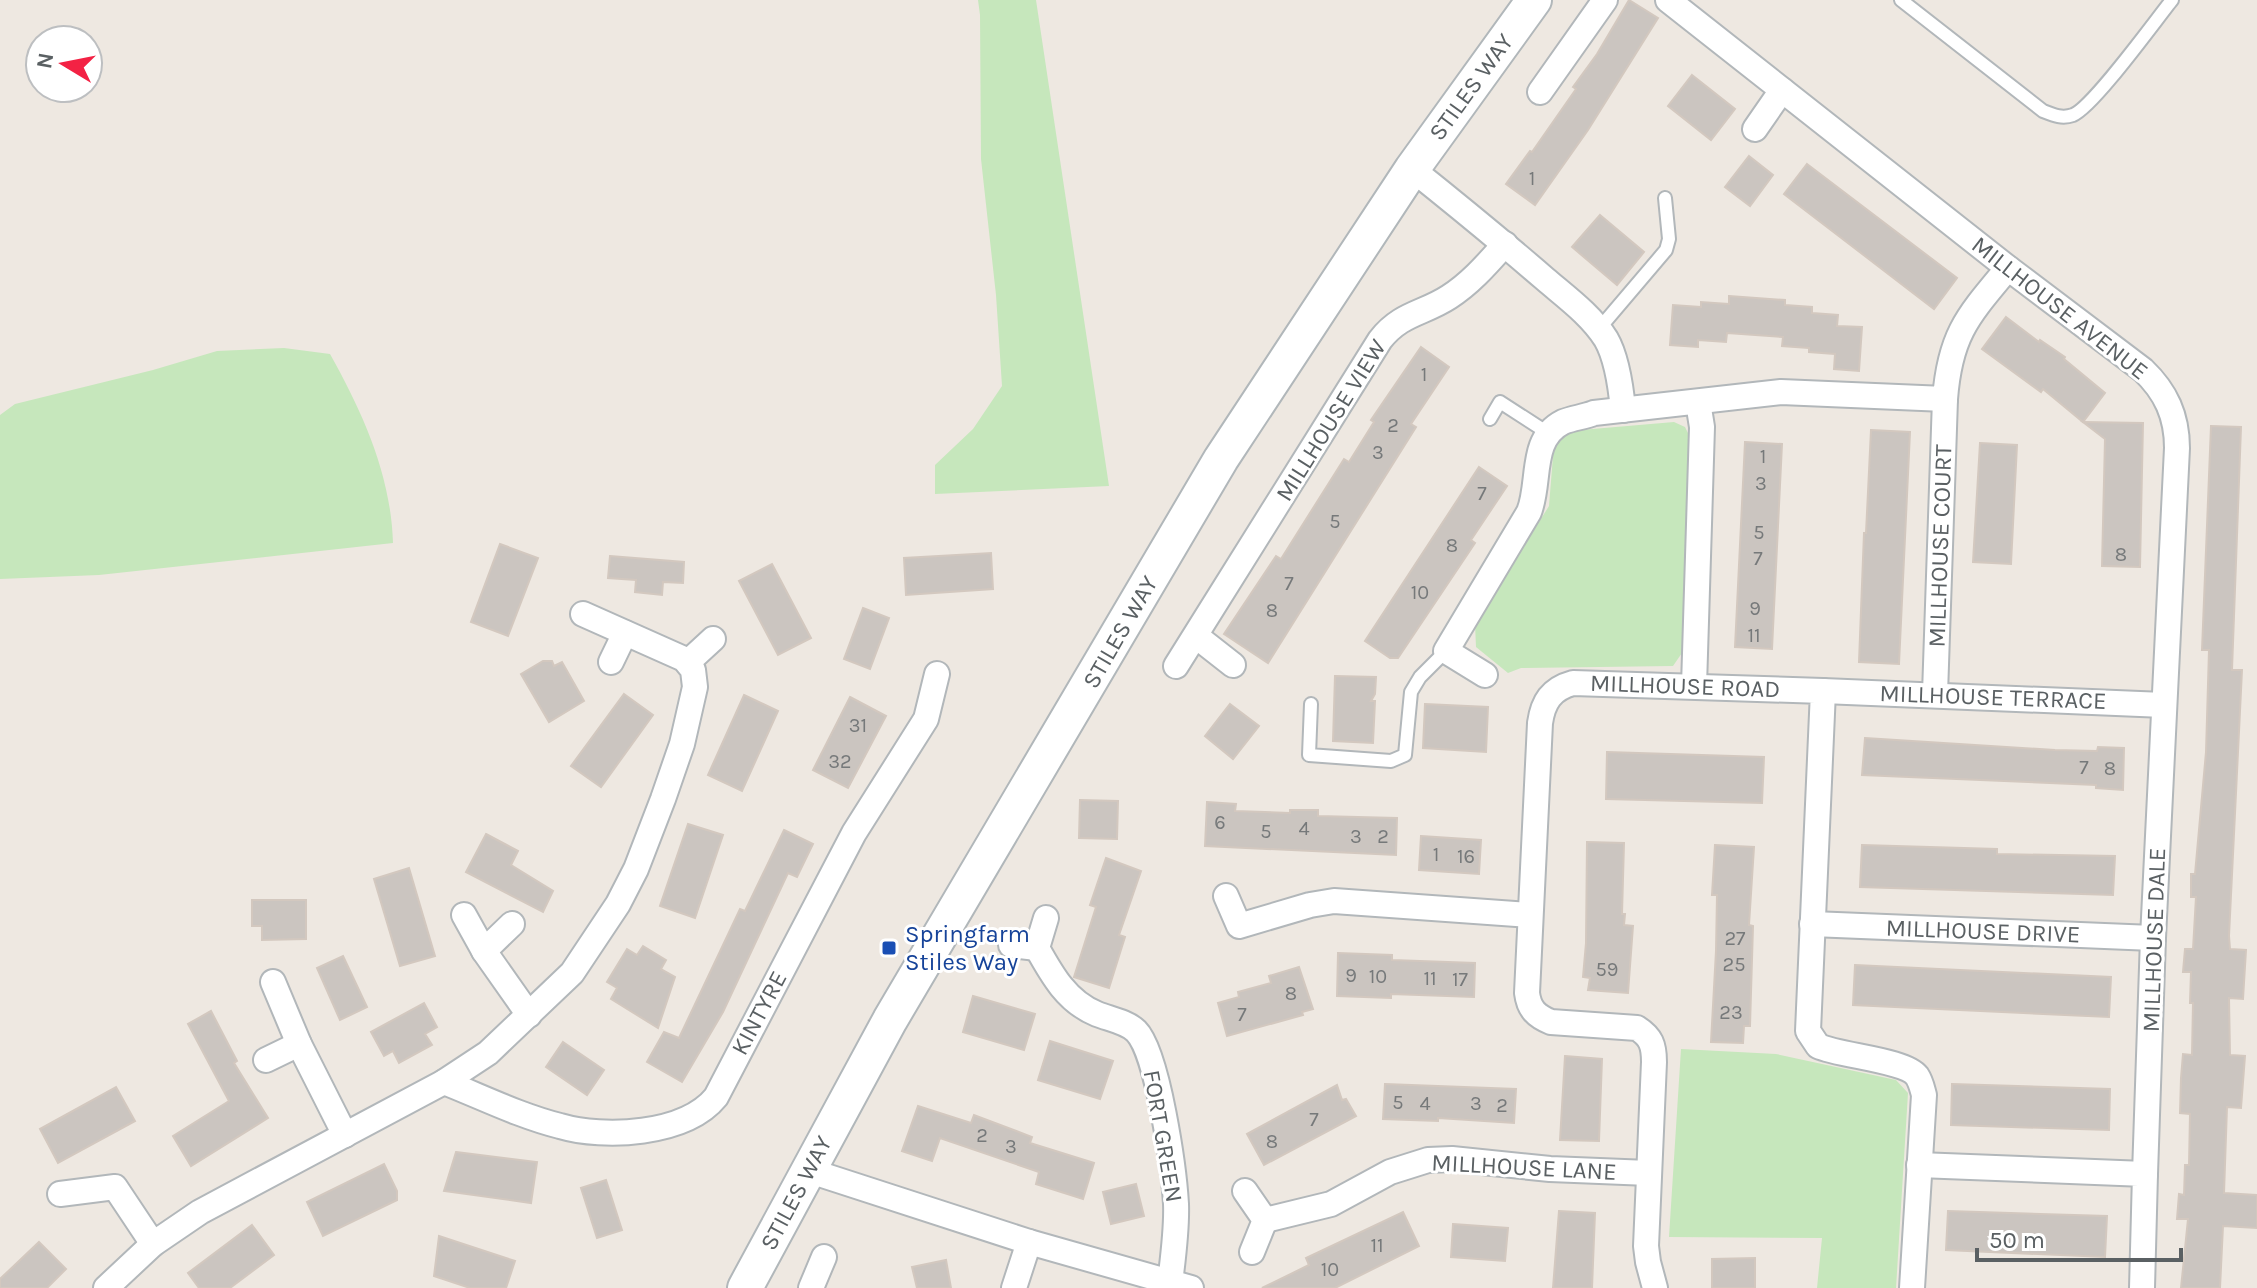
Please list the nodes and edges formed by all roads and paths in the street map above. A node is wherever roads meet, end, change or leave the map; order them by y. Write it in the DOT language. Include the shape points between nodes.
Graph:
graph roads {
  1 [pos="1534,0"];
  2 [pos="1605,0"];
  3 [pos="1668,0"];
  4 [pos="1901,0"];
  5 [pos="2172,0"];
  6 [pos="1782,90"];
  7 [pos="1540,92"];
  8 [pos="1755,129"];
  9 [pos="1412,169"];
  10 [pos="1665,198"];
  11 [pos="1505,244"];
  12 [pos="2008,268"];
  13 [pos="1598,330"];
  14 [pos="1945,399"];
  15 [pos="1698,402"];
  16 [pos="1623,410"];
  17 [pos="1490,419"];
  18 [pos="1548,433"];
  19 [pos="583,614"];
  20 [pos="625,633"];
  21 [pos="1196,636"];
  22 [pos="713,639"];
  23 [pos="1446,651"];
  24 [pos="611,662"];
  25 [pos="688,662"];
  26 [pos="1233,665"];
  27 [pos="1176,666"];
  28 [pos="937,674"];
  29 [pos="1485,675"];
  30 [pos="1694,686"];
  31 [pos="1823,691"];
  32 [pos="1935,694"];
  33 [pos="1311,704"];
  34 [pos="2164,705"];
  35 [pos="1226,896"];
  36 [pos="464,915"];
  37 [pos="1530,915"];
  38 [pos="1046,918"];
  39 [pos="512,924"];
  40 [pos="1812,924"];
  41 [pos="2153,938"];
  42 [pos="1011,945"];
  43 [pos="1037,948"];
  44 [pos="484,951"];
  45 [pos="273,982"];
  46 [pos="529,1015"];
  47 [pos="299,1044"];
  48 [pos="266,1060"];
  49 [pos="444,1082"];
  50 [pos="345,1135"];
  51 [pos="1919,1165"];
  52 [pos="807,1170"];
  53 [pos="1649,1173"];
  54 [pos="2145,1174"];
  55 [pos="1245,1191"];
  56 [pos="60,1194"];
  57 [pos="1265,1220"];
  58 [pos="1029,1242"];
  59 [pos="153,1244"];
  60 [pos="1252,1252"];
  61 [pos="824,1257"];
  62 [pos="1183,1287"];
  63 [pos="106,1288"];
  64 [pos="745,1288"];
  65 [pos="811,1288"];
  66 [pos="1014,1288"];
  67 [pos="1655,1288"];
  68 [pos="1912,1288"];
  69 [pos="2142,1288"];
  1 -- 9 [label="main road, STILES WAY"];
  2 -- 7 [label="street"];
  3 -- 6 [label="street, MILLHOUSE AVENUE"];
  4 -- 5 [label="lane" via="2043,111 2064,117 2080,111"];
  6 -- 8 [label="street"];
  6 -- 12 [label="street, MILLHOUSE AVENUE"];
  9 -- 11 [label="street"];
  9 -- 52 [label="main road, STILES WAY" via="1221,459"];
  10 -- 13 [label="lane" via="1666,250"];
  11 -- 13 [label="street"];
  11 -- 21 [label="street, MILLHOUSE VIEW" via="1464,286 1399,320 1380,340"];
  12 -- 14 [label="street" via="1960,329 1948,363"];
  12 -- 34 [label="street, MILLHOUSE AVENUE" via="2143,370 2174,416 2177,448"];
  13 -- 16 [label="street" via="1607,340"];
  14 -- 15 [label="street" via="1808,392"];
  14 -- 32 [label="street, MILLHOUSE COURT"];
  15 -- 16 [label="street"];
  15 -- 30 [label="street" via="1702,427"];
  16 -- 18 [label="street" via="1572,419"];
  17 -- 18 [label="lane" via="1500,402"];
  18 -- 23 [label="street" via="1539,450 1529,512"];
  19 -- 20 [label="street"];
  20 -- 24 [label="street"];
  20 -- 25 [label="street"];
  21 -- 26 [label="street"];
  21 -- 27 [label="street, MILLHOUSE VIEW"];
  22 -- 25 [label="street"];
  23 -- 29 [label="street"];
  23 -- 33 [label="lane" via="1411,692 1405,755 1391,761 1309,755"];
  25 -- 46 [label="street" via="695,687 682,744 636,869 589,951"];
  28 -- 49 [label="street, KINTYRE" via="926,719 854,833 706,1109 673,1126 646,1131 586,1131 558,1126"];
  30 -- 31 [label="street, MILLHOUSE ROAD"];
  30 -- 37 [label="street, MILLHOUSE ROAD" via="1573,683 1551,693 1540,723"];
  31 -- 32 [label="street, MILLHOUSE TERRACE"];
  31 -- 40 [label="street"];
  32 -- 34 [label="street, MILLHOUSE TERRACE"];
  34 -- 41 [label="street, MILLHOUSE DALE"];
  35 -- 37 [label="street" via="1239,926 1334,901"];
  36 -- 44 [label="street"];
  37 -- 53 [label="street, MILLHOUSE ROAD" via="1527,993 1533,1012 1551,1022 1637,1028 1652,1042"];
  38 -- 43 [label="street"];
  39 -- 44 [label="street"];
  40 -- 41 [label="street, MILLHOUSE DRIVE"];
  40 -- 51 [label="street" via="1811,1039 1827,1050 1903,1067 1917,1076 1924,1095"];
  41 -- 54 [label="street, MILLHOUSE DALE"];
  42 -- 43 [label="street"];
  43 -- 62 [label="street, FORT GREEN" via="1071,999 1135,1030 1144,1043 1174,1183"];
  44 -- 46 [label="street"];
  45 -- 47 [label="street"];
  46 -- 49 [label="street" via="488,1053"];
  47 -- 48 [label="street"];
  47 -- 50 [label="street"];
  49 -- 50 [label="street"];
  50 -- 59 [label="street" via="200,1212"];
  51 -- 54 [label="street"];
  51 -- 68 [label="street"];
  52 -- 58 [label="street, FORT GREEN"];
  52 -- 64 [label="main road, STILES WAY"];
  53 -- 57 [label="street, MILLHOUSE LANE" via="1428,1160 1390,1172 1331,1204"];
  53 -- 67 [label="street, MILLHOUSE ROAD" via="1646,1246"];
  54 -- 69 [label="street, MILLHOUSE DALE"];
  55 -- 57 [label="street"];
  56 -- 59 [label="street" via="115,1187"];
  57 -- 60 [label="street"];
  58 -- 62 [label="street, FORT GREEN"];
  58 -- 66 [label="street"];
  59 -- 63 [label="street"];
  61 -- 65 [label="street"];
}
